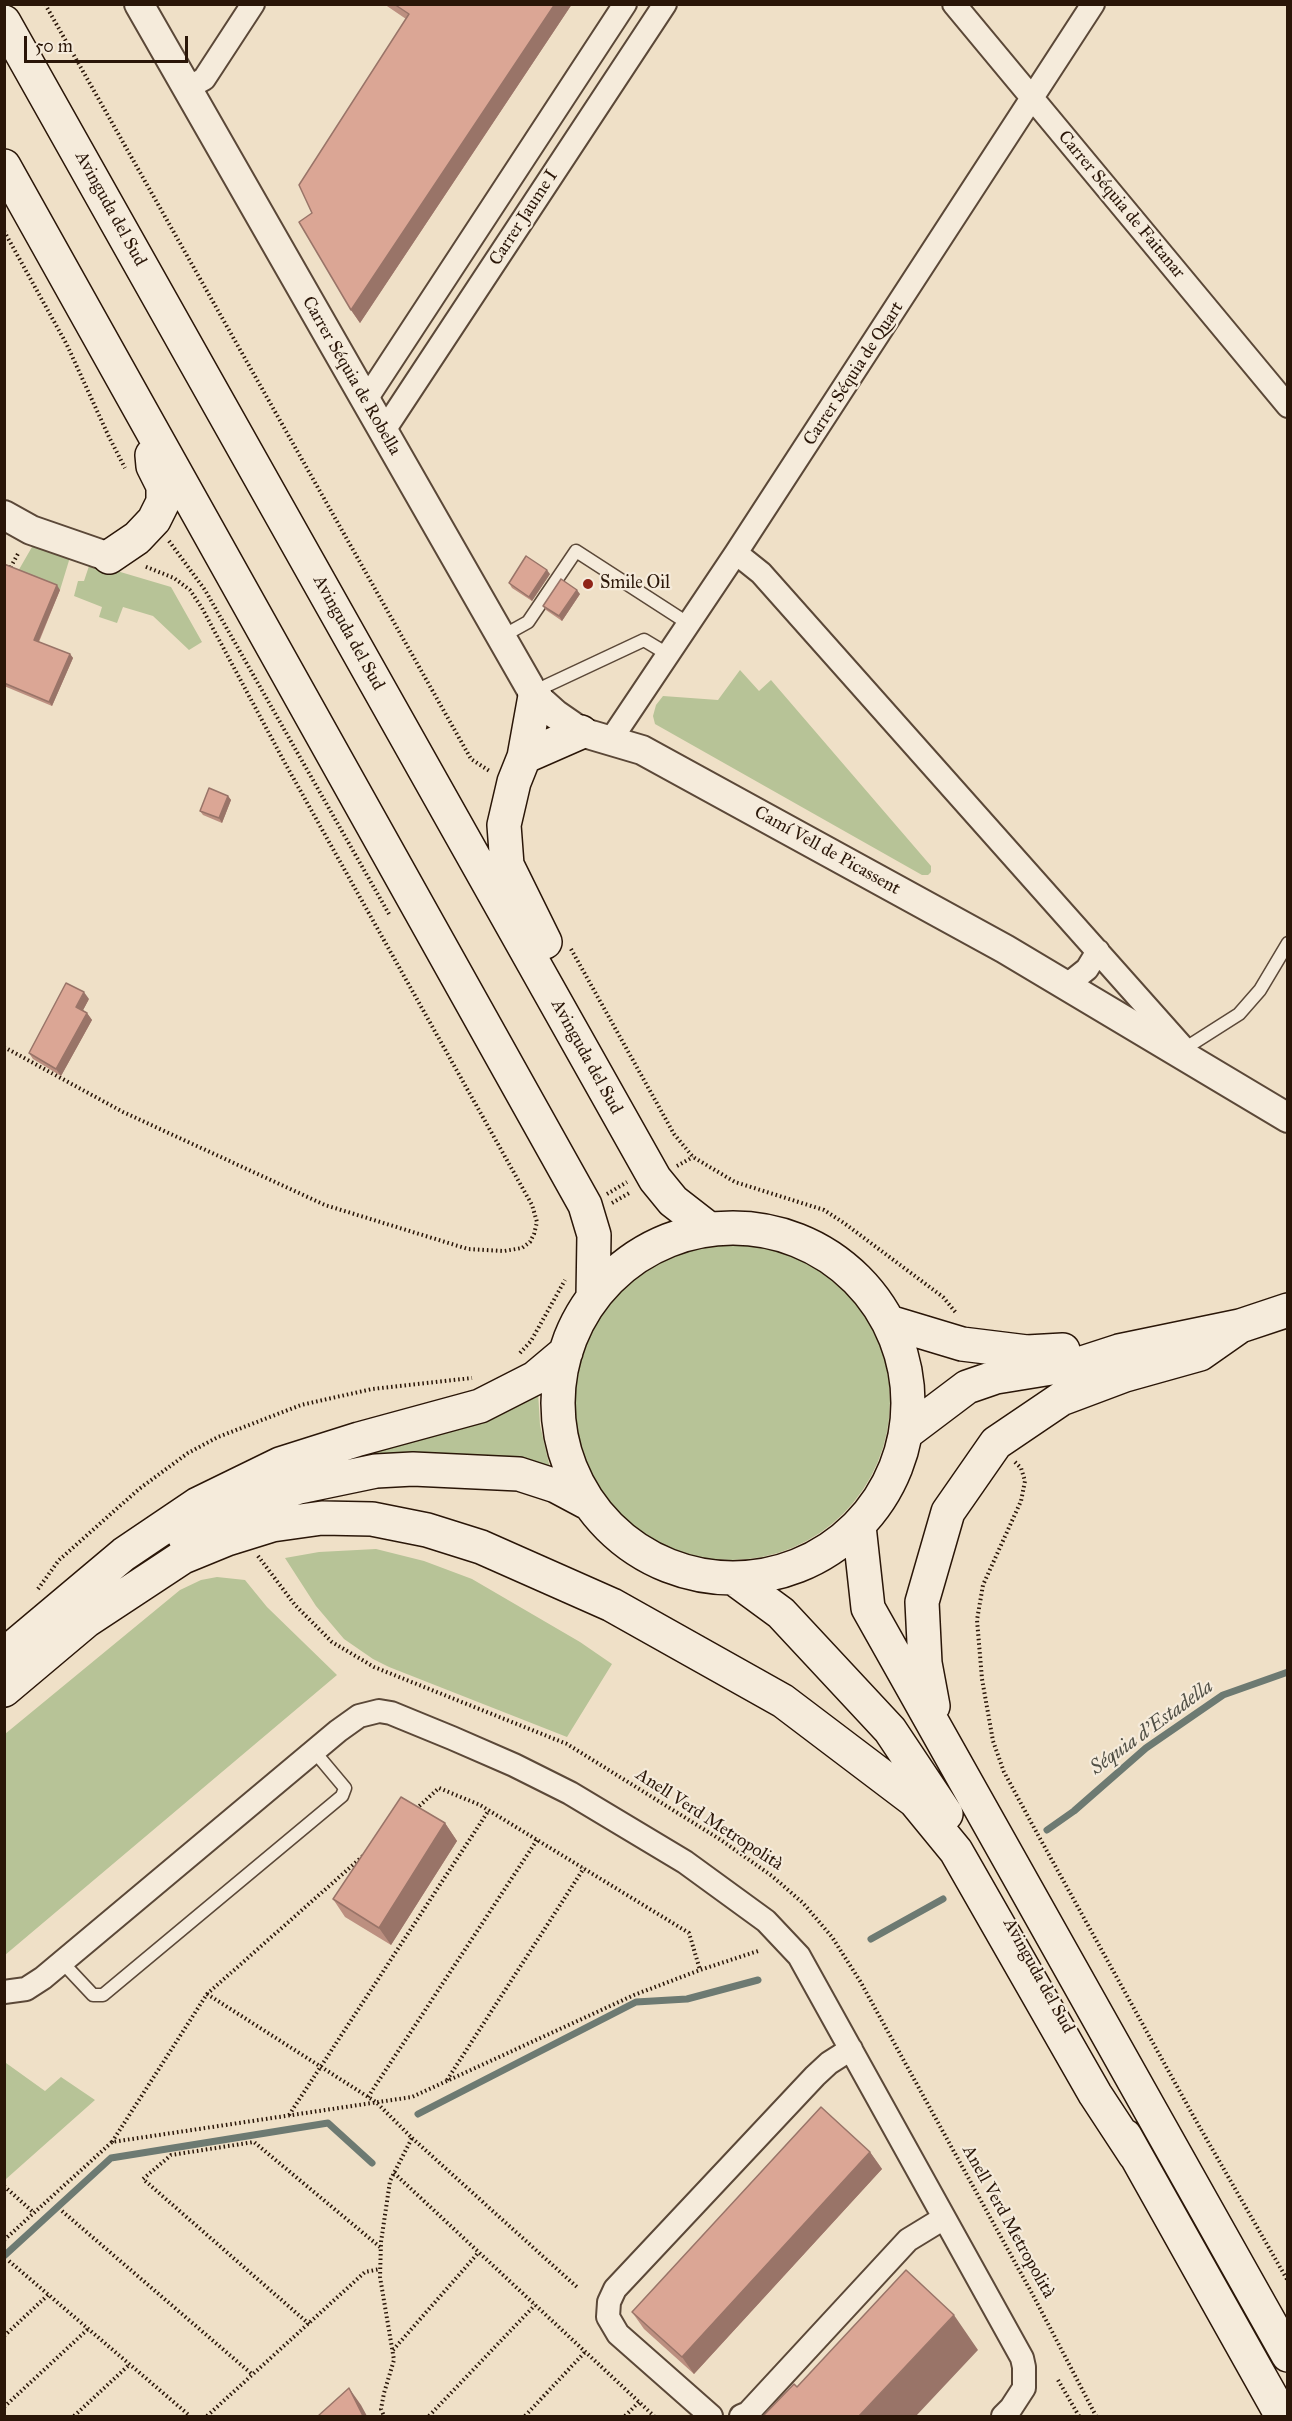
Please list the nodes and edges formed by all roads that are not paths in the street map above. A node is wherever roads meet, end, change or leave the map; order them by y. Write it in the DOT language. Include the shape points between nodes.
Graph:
graph roads {
  1 [pos="139,4"];
  2 [pos="253,4"];
  3 [pos="625,4"];
  4 [pos="665,4"];
  5 [pos="954,4"];
  6 [pos="1093,4"];
  7 [pos="4,22"];
  8 [pos="186,89"];
  9 [pos="1033,100"];
  10 [pos="4,166"];
  11 [pos="364,401"];
  12 [pos="1287,406"];
  13 [pos="147,421"];
  14 [pos="383,432"];
  15 [pos="4,515"];
  16 [pos="736,554"];
  17 [pos="110,556"];
  18 [pos="689,624"];
  19 [pos="501,637"];
  20 [pos="669,655"];
  21 [pos="534,694"];
  22 [pos="596,736"];
  23 [pos="524,757"];
  24 [pos="1287,943"];
  25 [pos="1098,951"];
  26 [pos="1067,986"];
  27 [pos="1191,1057"];
  28 [pos="614,1106"];
  29 [pos="1287,1118"];
  30 [pos="709,1229"];
  31 [pos="593,1297"];
  32 [pos="1287,1310"];
  33 [pos="889,1322"];
  34 [pos="1240,1326"];
  35 [pos="1119,1351"];
  36 [pos="566,1352"];
  37 [pos="906,1433"];
  38 [pos="586,1502"];
  39 [pos="859,1526"];
  40 [pos="736,1580"];
  41 [pos="86,1621"];
  42 [pos="4,1655"];
  43 [pos="4,1690"];
  44 [pos="938,1735"];
  45 [pos="314,1751"];
  46 [pos="63,1962"];
  47 [pos="4,1992"];
  48 [pos="852,2049"];
  49 [pos="1135,2155"];
  50 [pos="944,2218"];
  51 [pos="1287,2355"];
  52 [pos="711,2416"];
  53 [pos="741,2416"];
  54 [pos="1003,2416"];
  55 [pos="1282,2416"];
  1 -- 8 [label="street, Carrer Séquia de Robella"];
  2 -- 8 [label="street" via="204,79"];
  3 -- 11 [label="street, Carrer Jaume I"];
  4 -- 14 [label="street, Carrer Jaume I"];
  5 -- 9 [label="street, Carrer Séquia de Faitanar"];
  6 -- 9 [label="street, Carrer Séquia de Quart"];
  7 -- 28 [label="main road, Avinguda del Sud"];
  8 -- 11 [label="street, Carrer Séquia de Robella"];
  9 -- 12 [label="street, Carrer Séquia de Faitanar"];
  9 -- 16 [label="street, Carrer Séquia de Quart"];
  10 -- 13 [label="main road"];
  11 -- 14 [label="street, Carrer Séquia de Robella"];
  13 -- 17 [label="main road" via="153,466 163,486 163,502 154,520 137,538"];
  13 -- 31 [label="main road" via="585,1206 594,1235"];
  14 -- 19 [label="street, Carrer Séquia de Robella"];
  15 -- 17 [label="street" via="31,530"];
  16 -- 18 [label="street, Carrer Séquia de Quart"];
  16 -- 25 [label="street, Camí Vell de Picassent" via="761,573"];
  18 -- 19 [label="lane" via="576,551 528,622"];
  18 -- 20 [label="street, Carrer Séquia de Quart"];
  19 -- 21 [label="street, Carrer Séquia de Robella"];
  20 -- 21 [label="lane" via="644,640"];
  20 -- 22 [label="street, Carrer Séquia de Quart"];
  21 -- 22 [label="street, Carrer Séquia de Robella" via="555,714"];
  21 -- 23 [label="main road"];
  22 -- 23 [label="main road"];
  22 -- 26 [label="street, Camí Vell de Picassent" via="642,750"];
  23 -- 28 [label="main road" via="504,825 507,865 592,1036"];
  24 -- 27 [label="lane" via="1260,990"];
  25 -- 26 [label="street" via="1087,969"];
  25 -- 27 [label="street, Camí Vell de Picassent"];
  26 -- 27 [label="street, Camí Vell de Picassent"];
  27 -- 29 [label="street, Camí Vell de Picassent"];
  28 -- 30 [label="main road, Avinguda del Sud" via="655,1179 673,1201"];
  30 -- 31 [label="main road" via="665,1241 626,1264"];
  30 -- 33 [label="main road" via="763,1230 814,1246 857,1278"];
  31 -- 36 [label="main road"];
  32 -- 34 [label="main road"];
  33 -- 35 [label="main road" via="962,1344 1027,1352"];
  33 -- 37 [label="main road" via="907,1376"];
  34 -- 35 [label="main road"];
  34 -- 44 [label="main road" via="1200,1354 1125,1375 1062,1399 996,1443 948,1512 922,1602 925,1663"];
  35 -- 37 [label="main road" via="1082,1363 996,1377 967,1387"];
  36 -- 38 [label="main road" via="557,1412 566,1459"];
  36 -- 42 [label="main road" via="535,1378 480,1406 280,1464 198,1504 123,1554"];
  37 -- 39 [label="main road" via="890,1483"];
  38 -- 40 [label="main road" via="626,1544 678,1571"];
  38 -- 41 [label="main road" via="556,1486 519,1474 376,1471 300,1487 223,1515 189,1535 122,1584"];
  39 -- 40 [label="main road" via="823,1555 781,1573"];
  39 -- 44 [label="main road, Avinguda del Sud" via="868,1608"];
  40 -- 49 [label="main road, Avinguda del Sud" via="781,1613 890,1730 967,1846"];
  41 -- 43 [label="main road"];
  41 -- 49 [label="main road" via="183,1557 272,1526 322,1518 372,1519 427,1530 481,1547 612,1605 783,1701 915,1801 956,1851 1095,2094"];
  44 -- 51 [label="main road, Avinguda del Sud"];
  45 -- 46 [label="street"];
  45 -- 46 [label="lane" via="345,1788 342,1796 103,1995 93,1995"];
  45 -- 48 [label="street" via="359,1716 391,1713 514,1765 588,1804 685,1862 766,1921 799,1956"];
  46 -- 47 [label="street" via="26,1989"];
  48 -- 50 [label="street"];
  48 -- 52 [label="street" via="815,2076 615,2289 609,2302 611,2326"];
  49 -- 55 [label="main road, Avinguda del Sud"];
  50 -- 53 [label="street" via="908,2240"];
  50 -- 54 [label="street" via="1022,2358 1024,2388"];
}
